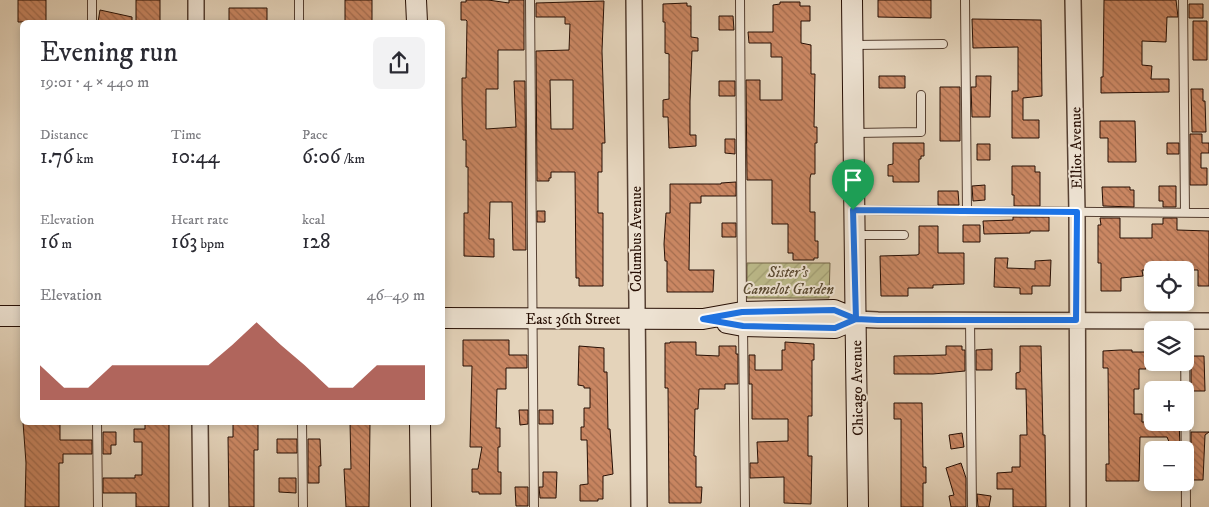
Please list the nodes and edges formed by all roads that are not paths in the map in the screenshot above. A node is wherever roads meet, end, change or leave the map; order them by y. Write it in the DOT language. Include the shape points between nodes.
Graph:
graph roads {
  1 [pos="92,0"];
  2 [pos="196,0"];
  3 [pos="299,0"];
  4 [pos="416,0"];
  5 [pos="530,0"];
  6 [pos="634,0"];
  7 [pos="740,0"];
  8 [pos="852,0"];
  9 [pos="965,0"];
  10 [pos="1073,0"];
  11 [pos="1183,0"];
  12 [pos="92,20"];
  13 [pos="196,20"];
  14 [pos="299,20"];
  15 [pos="416,20"];
  16 [pos="943,44"];
  17 [pos="852,45"];
  18 [pos="921,95"];
  19 [pos="853,133"];
  20 [pos="853,210"];
  21 [pos="967,210"];
  22 [pos="1077,212"];
  23 [pos="1185,213"];
  24 [pos="1209,213"];
  25 [pos="853,235"];
  26 [pos="904,235"];
  27 [pos="0,316"];
  28 [pos="20,316"];
  29 [pos="445,318"];
  30 [pos="533,319"];
  31 [pos="636,319"];
  32 [pos="743,319"];
  33 [pos="856,319"];
  34 [pos="970,320"];
  35 [pos="1076,320"];
  36 [pos="1185,321"];
  37 [pos="1194,321"];
  38 [pos="1209,321"];
  39 [pos="1185,371"];
  40 [pos="97,425"];
  41 [pos="200,425"];
  42 [pos="302,425"];
  43 [pos="420,425"];
  44 [pos="98,507"];
  45 [pos="201,507"];
  46 [pos="303,507"];
  47 [pos="421,507"];
  48 [pos="534,507"];
  49 [pos="639,507"];
  50 [pos="745,507"];
  51 [pos="858,507"];
  52 [pos="972,507"];
  53 [pos="1078,507"];
  54 [pos="1186,507"];
  1 -- 12 [label="lane"];
  2 -- 13 [label="street"];
  3 -- 14 [label="lane"];
  4 -- 15 [label="street"];
  5 -- 30 [label="lane"];
  6 -- 31 [label="street, Columbus Avenue"];
  7 -- 32 [label="lane"];
  8 -- 17 [label="street, Chicago Avenue"];
  9 -- 21 [label="lane"];
  10 -- 22 [label="street, Elliot Avenue"];
  11 -- 23 [label="lane"];
  16 -- 17 [label="lane"];
  17 -- 19 [label="street, Chicago Avenue"];
  18 -- 19 [label="lane" via="921,132"];
  19 -- 20 [label="street, Chicago Avenue"];
  20 -- 21 [label="lane"];
  20 -- 25 [label="street, Chicago Avenue"];
  21 -- 22 [label="lane"];
  22 -- 23 [label="lane"];
  22 -- 35 [label="street, Elliot Avenue"];
  23 -- 24 [label="lane"];
  25 -- 26 [label="lane"];
  25 -- 33 [label="street, Chicago Avenue"];
  27 -- 28 [label="street"];
  29 -- 30 [label="street, East 36th Street"];
  30 -- 31 [label="street, East 36th Street"];
  30 -- 48 [label="lane"];
  31 -- 32 [label="street, East 36th Street"];
  31 -- 49 [label="street, Columbus Avenue"];
  32 -- 33 [label="street, East 36th Street" via="834,310"];
  32 -- 50 [label="lane"];
  33 -- 34 [label="street, East 36th Street"];
  33 -- 51 [label="street, Chicago Avenue"];
  34 -- 35 [label="street, East 36th Street"];
  34 -- 52 [label="lane"];
  35 -- 36 [label="street, East 36th Street"];
  35 -- 53 [label="street, Elliot Avenue"];
  37 -- 38 [label="street, East 36th Street"];
  39 -- 54 [label="lane"];
  40 -- 44 [label="lane"];
  41 -- 45 [label="street"];
  42 -- 46 [label="lane"];
  43 -- 47 [label="street"];
}
